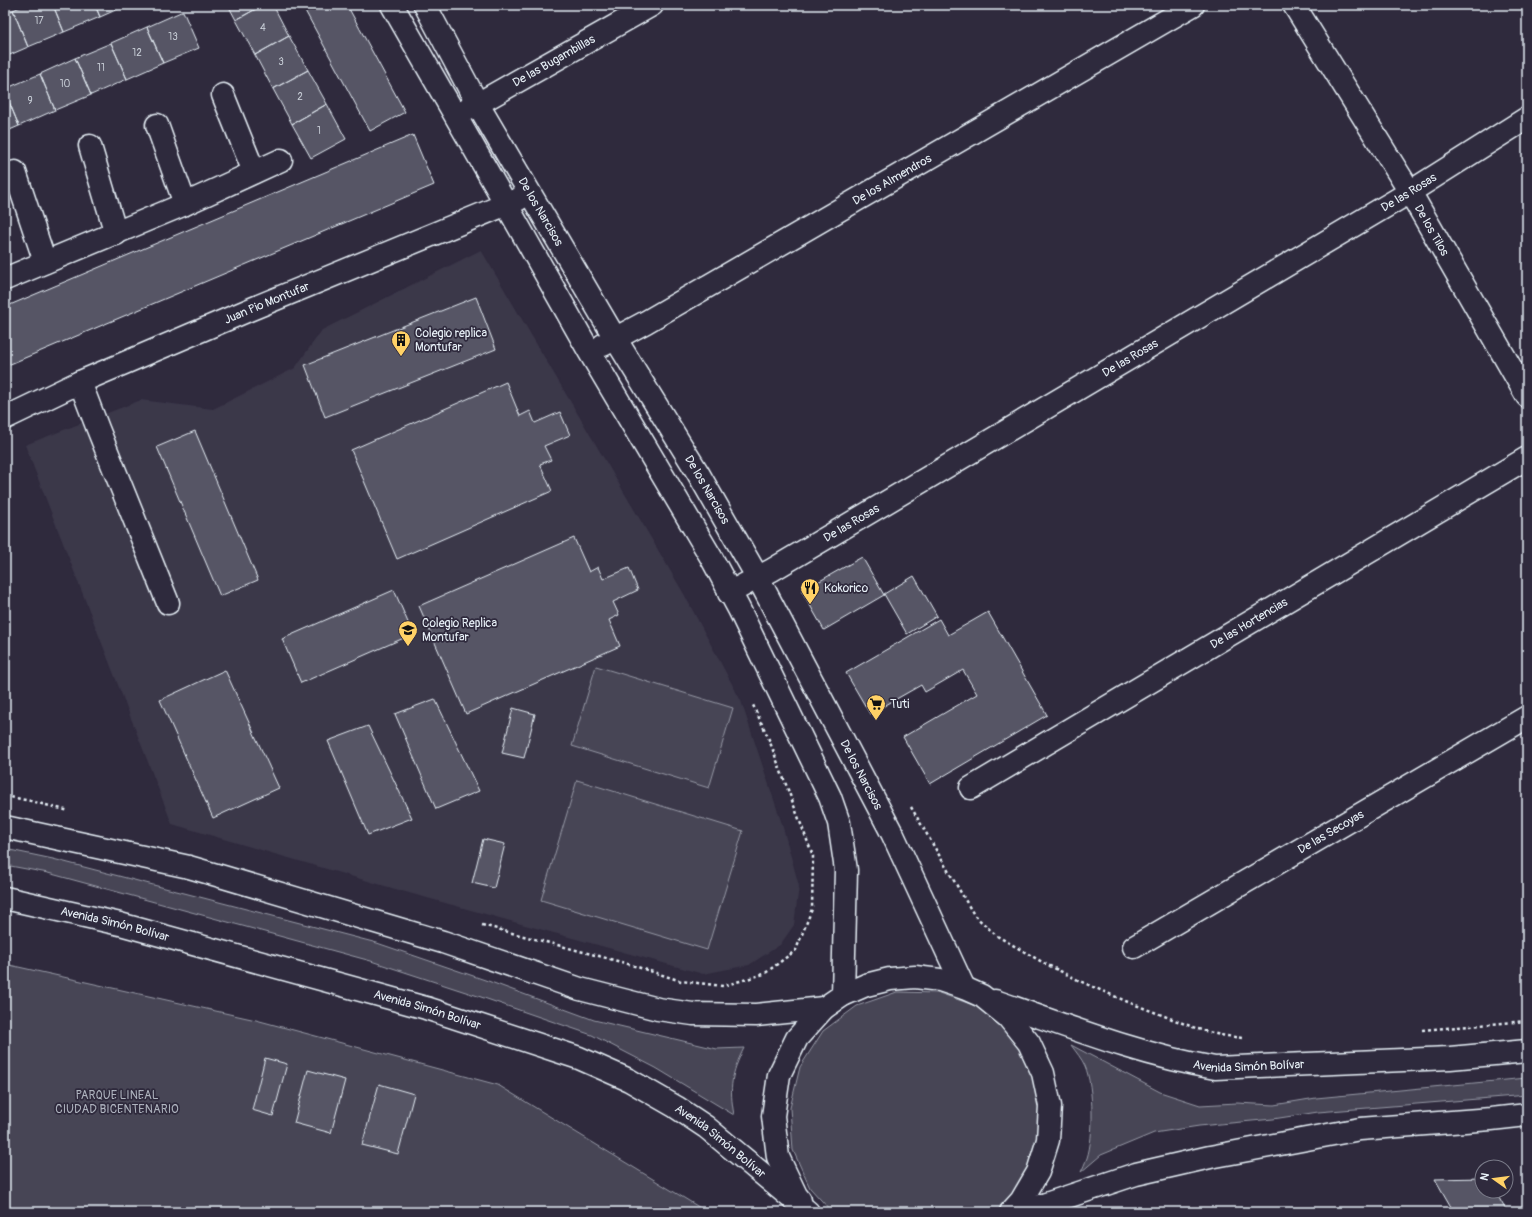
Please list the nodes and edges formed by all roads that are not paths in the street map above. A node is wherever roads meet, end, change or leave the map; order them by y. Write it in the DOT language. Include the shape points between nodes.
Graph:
graph roads {
  1 [pos="392,5"];
  2 [pos="425,5"];
  3 [pos="652,5"];
  4 [pos="1193,5"];
  5 [pos="1294,5"];
  6 [pos="223,95"];
  7 [pos="477,103"];
  8 [pos="455,117"];
  9 [pos="1527,118"];
  10 [pos="156,125"];
  11 [pos="90,146"];
  12 [pos="281,160"];
  13 [pos="15,172"];
  14 [pos="254,172"];
  15 [pos="1410,192"];
  16 [pos="532,195"];
  17 [pos="185,204"];
  18 [pos="506,204"];
  19 [pos="116,234"];
  20 [pos="45,262"];
  21 [pos="5,279"];
  22 [pos="616,338"];
  23 [pos="589,352"];
  24 [pos="80,382"];
  25 [pos="1527,396"];
  26 [pos="5,418"];
  27 [pos="1527,458"];
  28 [pos="758,578"];
  29 [pos="730,593"];
  30 [pos="168,603"];
  31 [pos="1527,717"];
  32 [pos="971,788"];
  33 [pos="5,827"];
  34 [pos="5,898"];
  35 [pos="1134,947"];
  36 [pos="973,992"];
  37 [pos="843,995"];
  38 [pos="824,1008"];
  39 [pos="1527,1051"];
  40 [pos="1527,1115"];
  41 [pos="808,1212"];
  42 [pos="812,1212"];
  43 [pos="1011,1212"];
  44 [pos="1022,1212"];
  1 -- 8 [label="main road"];
  2 -- 7 [label="main road, De los Narcisos"];
  3 -- 7 [label="main road, De las Bugambillas"];
  4 -- 22 [label="main road, De los Almendros"];
  5 -- 15 [label="main road, De los Tilos"];
  6 -- 14 [label="main road"];
  7 -- 8 [label="main road, De las Bugambillas"];
  7 -- 16 [label="main road, De los Narcisos"];
  8 -- 18 [label="main road"];
  9 -- 15 [label="main road, De las Rosas"];
  10 -- 17 [label="main road"];
  11 -- 19 [label="main road"];
  12 -- 14 [label="main road"];
  13 -- 20 [label="main road"];
  14 -- 17 [label="main road"];
  15 -- 25 [label="main road, De los Tilos"];
  15 -- 28 [label="main road, De las Rosas"];
  16 -- 18 [label="main road, Juan Pio Montufar"];
  16 -- 22 [label="main road, De los Narcisos"];
  17 -- 19 [label="main road"];
  18 -- 23 [label="main road"];
  18 -- 24 [label="main road, Juan Pio Montufar"];
  19 -- 20 [label="main road"];
  20 -- 21 [label="main road"];
  22 -- 23 [label="main road, De los Almendros"];
  22 -- 28 [label="main road, De los Narcisos"];
  23 -- 29 [label="main road"];
  24 -- 26 [label="main road, Juan Pio Montufar"];
  24 -- 30 [label="main road"];
  27 -- 32 [label="main road, De las Hortencias"];
  28 -- 29 [label="main road, De las Rosas"];
  28 -- 36 [label="main road, De los Narcisos"];
  29 -- 37 [label="main road" via="826,790 839,823 846,870"];
  31 -- 35 [label="main road, De las Secoyas"];
  33 -- 38 [label="main road, Avenida Simón Bolívar" via="189,867 443,942 580,989 658,1009 693,1014 756,1015"];
  34 -- 41 [label="main road, Avenida Simón Bolívar" via="120,924 426,1008 579,1058 635,1083 706,1127"];
  36 -- 37 [label="main road, Avenida Simón Bolívar" via="940,980 915,977 884,980"];
  36 -- 39 [label="main road, Avenida Simón Bolívar" via="1083,1032 1156,1055 1215,1068 1450,1058"];
  36 -- 43 [label="main road, Avenida Simón Bolívar" via="1008,1017 1029,1043 1043,1073 1050,1106 1048,1140 1038,1172 1022,1201"];
  37 -- 38 [label="main road, Avenida Simón Bolívar"];
  38 -- 42 [label="main road, Avenida Simón Bolívar" via="797,1038 779,1075 773,1116 778,1157 796,1195"];
  40 -- 44 [label="main road" via="1360,1129 1136,1174"];
}
